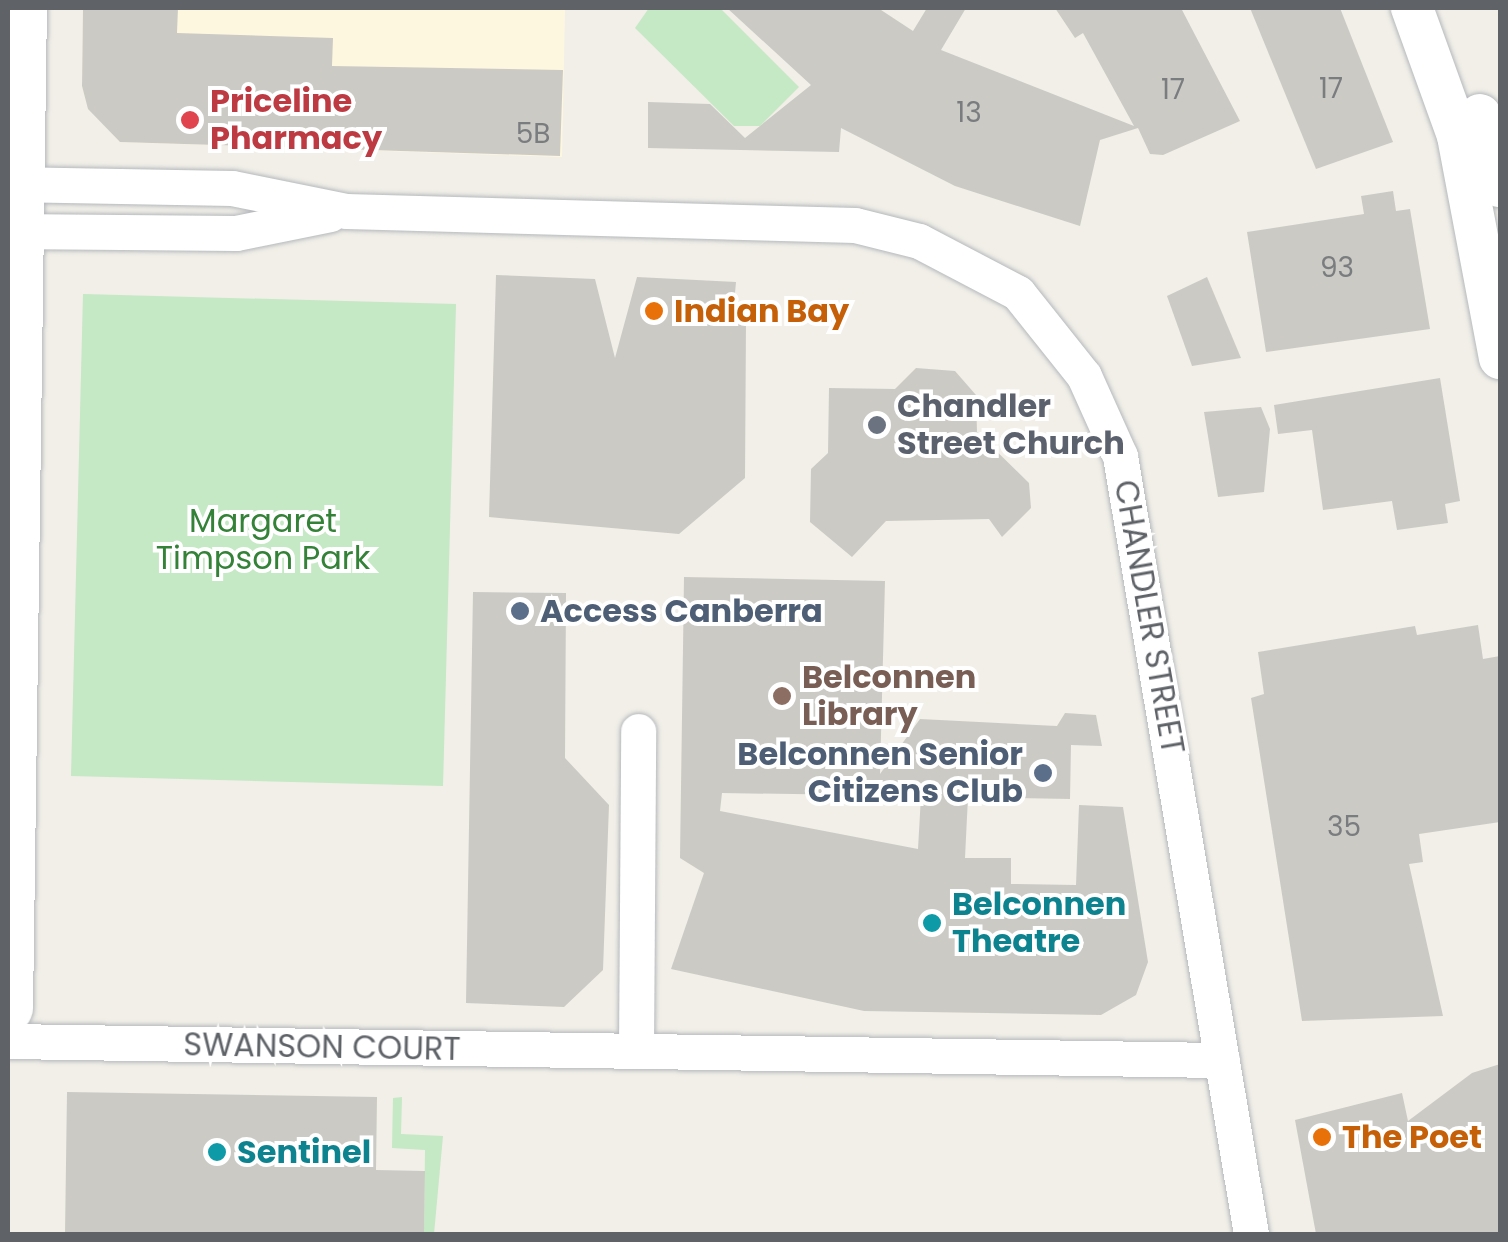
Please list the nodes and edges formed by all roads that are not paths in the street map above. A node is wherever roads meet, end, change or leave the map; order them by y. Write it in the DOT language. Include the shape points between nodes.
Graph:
graph roads {
  1 [pos="22,8"];
  2 [pos="1412,8"];
  3 [pos="1438,8"];
  4 [pos="1471,131"];
  5 [pos="1500,186"];
  6 [pos="14,208"];
  7 [pos="346,211"];
  8 [pos="1500,358"];
  9 [pos="638,731"];
  10 [pos="8,1008"];
  11 [pos="8,1041"];
  12 [pos="636,1051"];
  13 [pos="1222,1060"];
  14 [pos="1250,1234"];
  1 -- 6 [label="main road"];
  2 -- 4 [label="street"];
  3 -- 4 [label="street"];
  4 -- 5 [label="street"];
  4 -- 8 [label="street"];
  6 -- 7 [label="street, CHANDLER STREET" via="232,188"];
  6 -- 7 [label="street, CHANDLER STREET" via="236,233"];
  6 -- 10 [label="main road"];
  7 -- 13 [label="street, CHANDLER STREET" via="798,220 919,241 1018,294 1053,330 1104,413 1140,548"];
  9 -- 12 [label="street"];
  11 -- 12 [label="street, SWANSON COURT"];
  12 -- 13 [label="street, SWANSON COURT"];
  13 -- 14 [label="street, CHANDLER STREET"];
}
